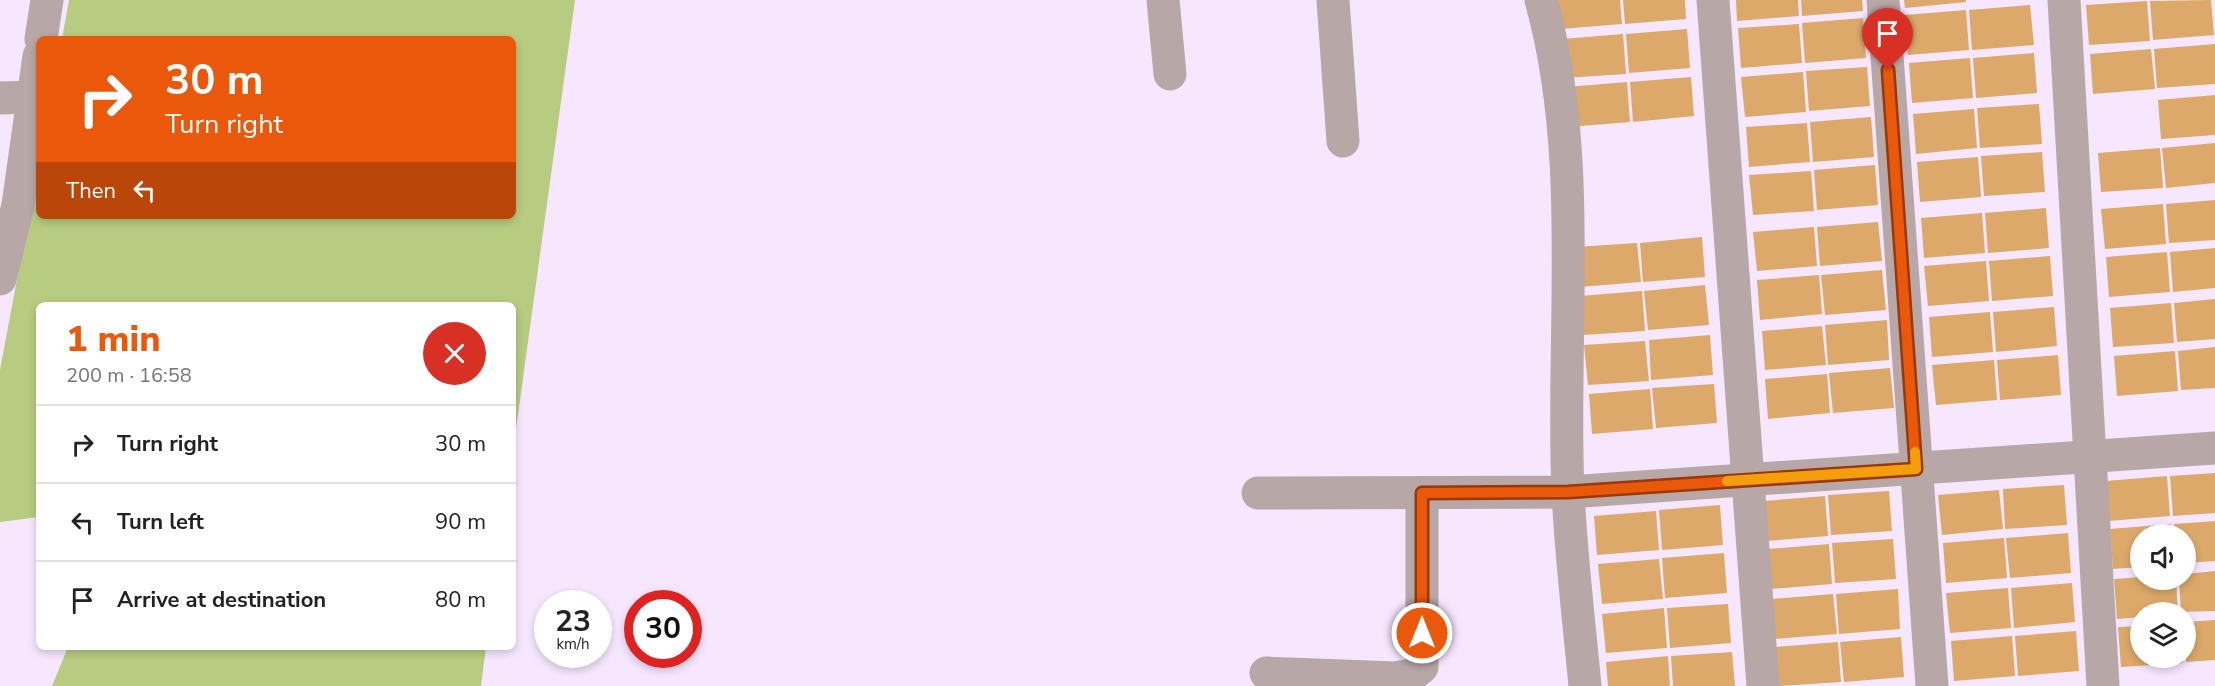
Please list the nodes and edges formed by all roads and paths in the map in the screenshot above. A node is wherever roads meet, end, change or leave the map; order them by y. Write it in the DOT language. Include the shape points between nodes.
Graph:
graph roads {
  1 [pos="47,0"];
  2 [pos="1163,0"];
  3 [pos="1333,0"];
  4 [pos="1540,0"];
  5 [pos="1713,0"];
  6 [pos="1883,0"];
  7 [pos="2064,0"];
  8 [pos="41,36"];
  9 [pos="1170,74"];
  10 [pos="36,76"];
  11 [pos="33,97"];
  12 [pos="0,98"];
  13 [pos="1343,141"];
  14 [pos="0,279"];
  15 [pos="2215,448"];
  16 [pos="2089,456"];
  17 [pos="1916,469"];
  18 [pos="1746,480"];
  19 [pos="1568,492"];
  20 [pos="1258,493"];
  21 [pos="1422,493"];
  22 [pos="1266,673"];
  23 [pos="1585,686"];
  24 [pos="1763,686"];
  25 [pos="1932,686"];
  26 [pos="2103,686"];
  1 -- 8 [label="street"];
  2 -- 9 [label="street"];
  3 -- 13 [label="street"];
  4 -- 19 [label="street" via="1555,71 1566,166"];
  5 -- 18 [label="street"];
  6 -- 17 [label="street"];
  7 -- 16 [label="street"];
  10 -- 11 [label="street"];
  11 -- 12 [label="street"];
  11 -- 14 [label="street" via="18,205"];
  15 -- 16 [label="street"];
  16 -- 17 [label="street"];
  16 -- 26 [label="street"];
  17 -- 18 [label="street"];
  17 -- 25 [label="street"];
  18 -- 19 [label="street"];
  18 -- 24 [label="street"];
  19 -- 21 [label="street"];
  19 -- 23 [label="street"];
  20 -- 21 [label="street"];
  21 -- 22 [label="street" via="1422,667 1412,675 1395,678"];
}
